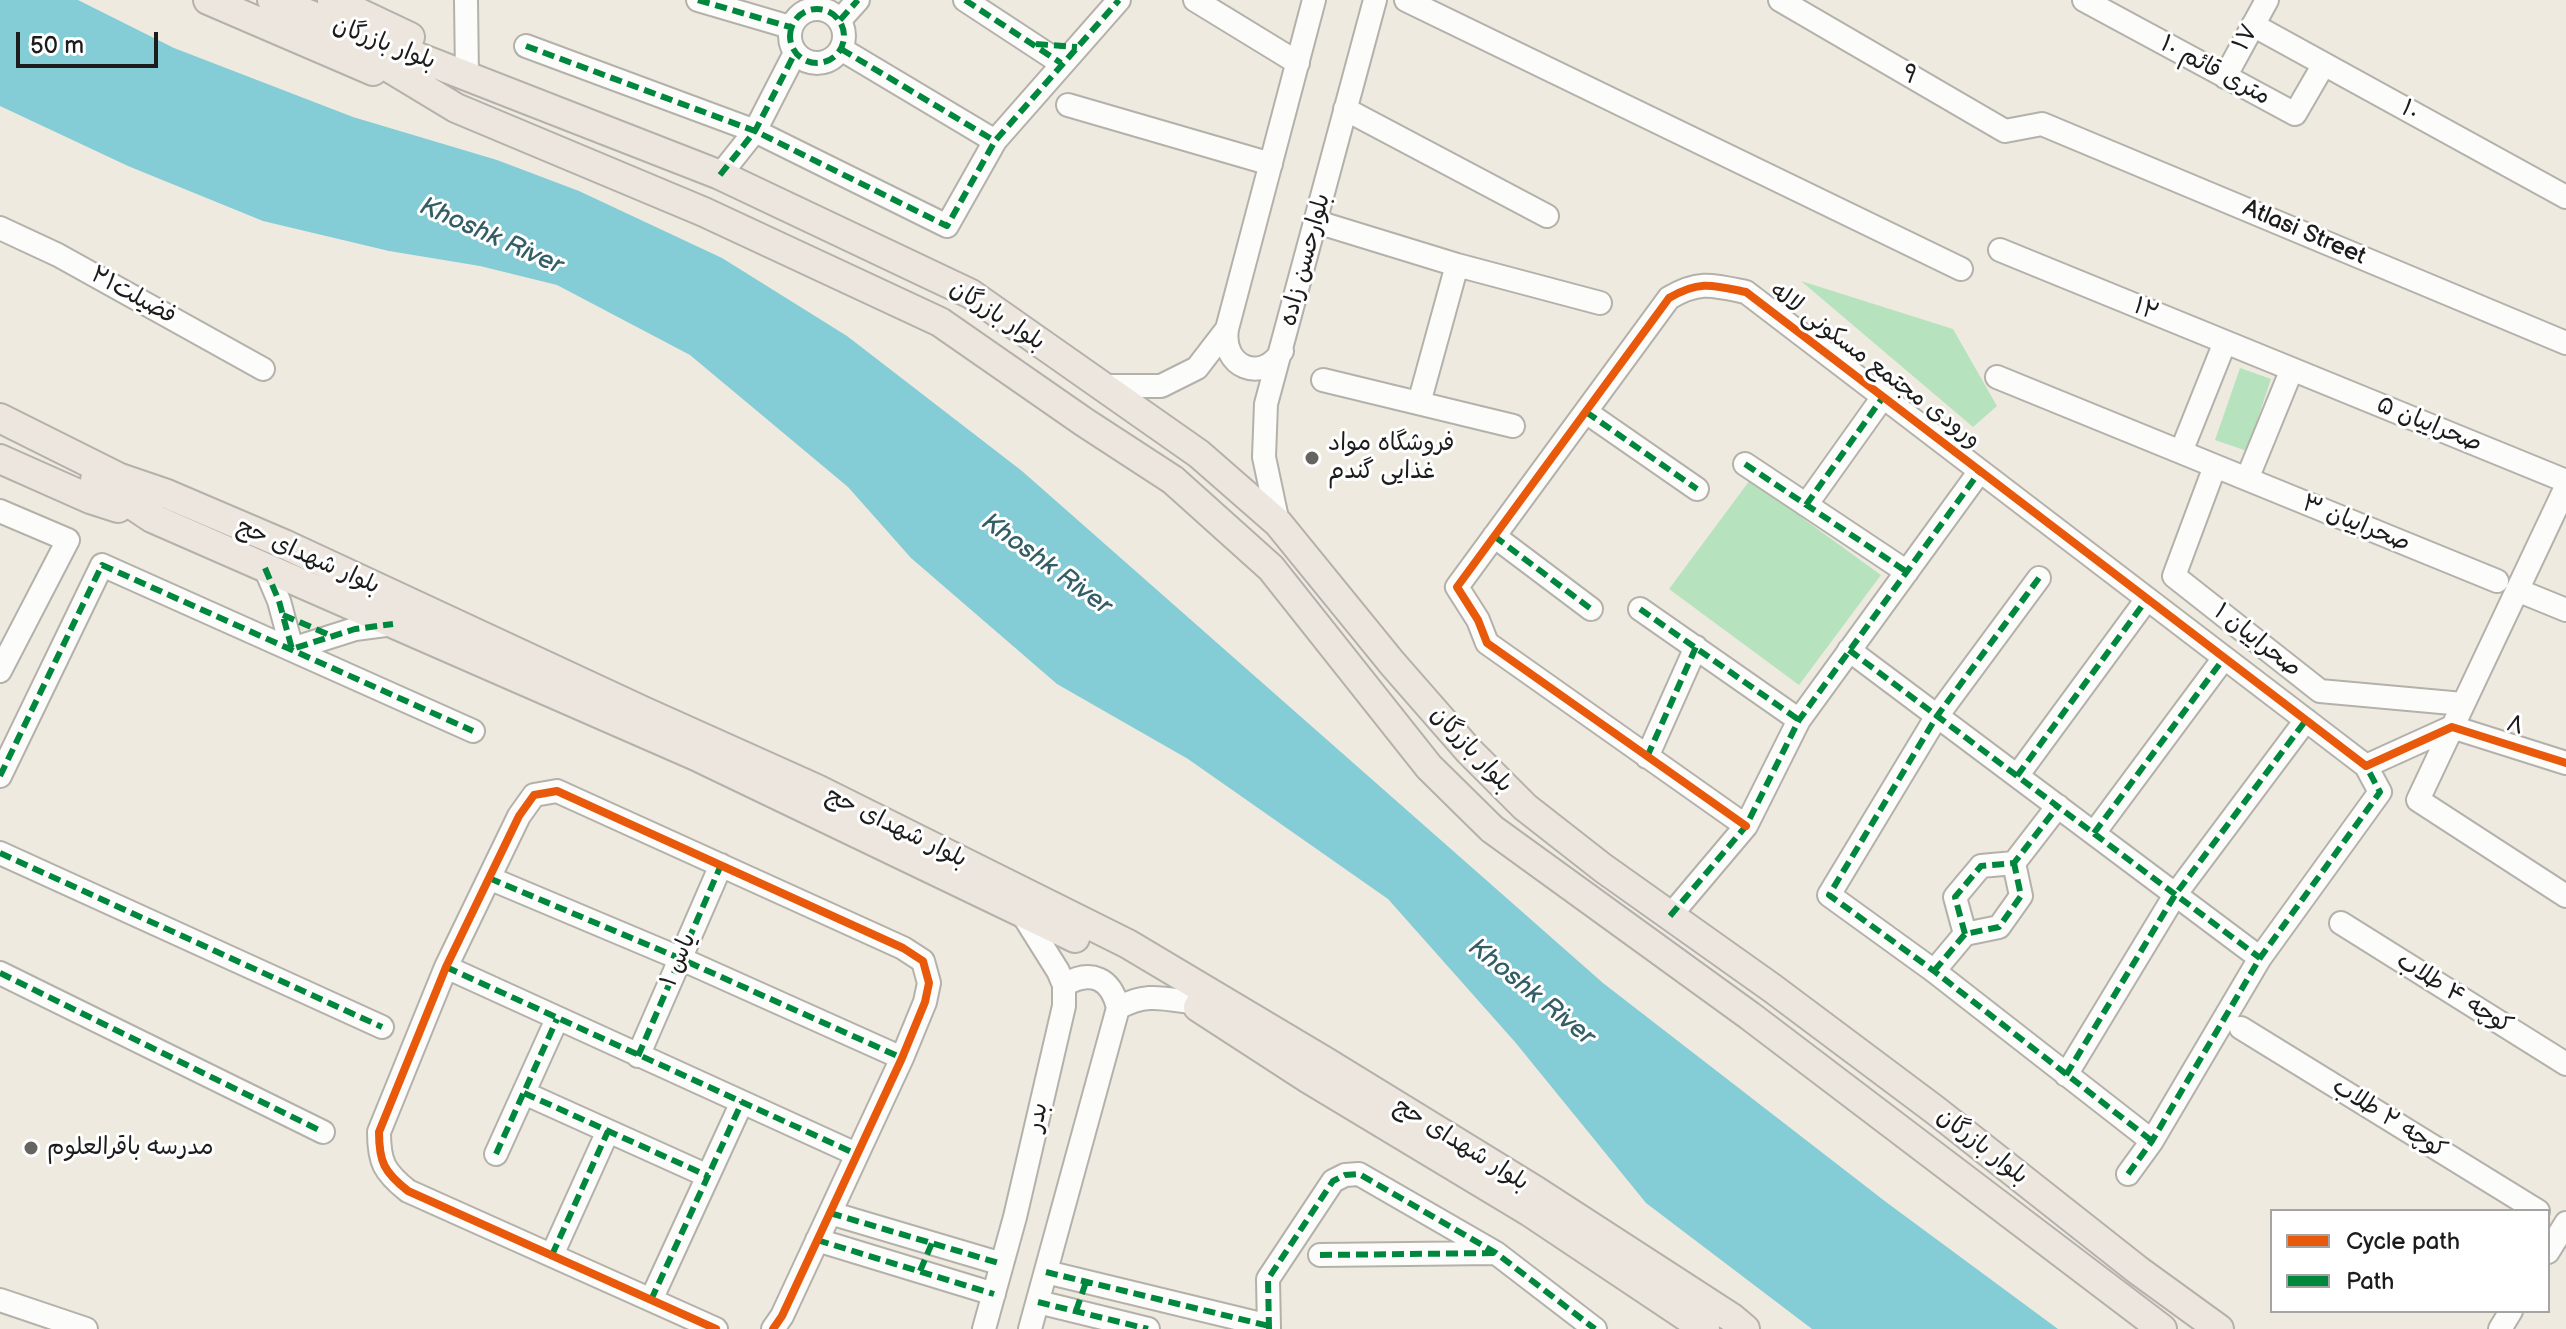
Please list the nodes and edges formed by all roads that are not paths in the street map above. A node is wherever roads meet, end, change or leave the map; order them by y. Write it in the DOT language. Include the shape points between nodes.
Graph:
graph roads {
  1 [pos="208,0"];
  2 [pos="332,0"];
  3 [pos="466,0"];
  4 [pos="698,0"];
  5 [pos="858,0"];
  6 [pos="965,0"];
  7 [pos="1119,0"];
  8 [pos="1195,0"];
  9 [pos="1314,0"];
  10 [pos="1375,0"];
  11 [pos="1406,0"];
  12 [pos="1780,0"];
  13 [pos="2084,0"];
  14 [pos="2267,0"];
  15 [pos="282,4"];
  16 [pos="840,20"];
  17 [pos="2253,25"];
  18 [pos="790,27"];
  19 [pos="1036,44"];
  20 [pos="526,46"];
  21 [pos="1077,47"];
  22 [pos="841,49"];
  23 [pos="795,53"];
  24 [pos="1061,63"];
  25 [pos="1298,63"];
  26 [pos="2324,64"];
  27 [pos="467,76"];
  28 [pos="2225,77"];
  29 [pos="1068,105"];
  30 [pos="456,108"];
  31 [pos="1345,109"];
  32 [pos="2042,124"];
  33 [pos="755,131"];
  34 [pos="995,141"];
  35 [pos="1271,164"];
  36 [pos="720,175"];
  37 [pos="2566,197"];
  38 [pos="1547,216"];
  39 [pos="1317,222"];
  40 [pos="0,228"];
  41 [pos="2000,250"];
  42 [pos="1457,265"];
  43 [pos="1961,269"];
  44 [pos="1600,303"];
  45 [pos="1227,329"];
  46 [pos="2225,342"];
  47 [pos="2566,343"];
  48 [pos="1282,350"];
  49 [pos="263,369"];
  50 [pos="2292,369"];
  51 [pos="1997,377"];
  52 [pos="1323,380"];
  53 [pos="1100,386"];
  54 [pos="0,397"];
  55 [pos="1883,397"];
  56 [pos="1419,403"];
  57 [pos="1586,412"];
  58 [pos="0,418"];
  59 [pos="1513,426"];
  60 [pos="0,437"];
  61 [pos="2181,452"];
  62 [pos="0,459"];
  63 [pos="1745,464"];
  64 [pos="2215,466"];
  65 [pos="1980,471"];
  66 [pos="2247,479"];
  67 [pos="2566,481"];
  68 [pos="2566,487"];
  69 [pos="1697,489"];
  70 [pos="167,494"];
  71 [pos="1806,505"];
  72 [pos="0,511"];
  73 [pos="152,518"];
  74 [pos="1278,523"];
  75 [pos="1494,536"];
  76 [pos="265,568"];
  77 [pos="1907,572"];
  78 [pos="2039,578"];
  79 [pos="2507,586"];
  80 [pos="2147,599"];
  81 [pos="1591,609"];
  82 [pos="1640,609"];
  83 [pos="2566,610"];
  84 [pos="283,615"];
  85 [pos="393,624"];
  86 [pos="332,636"];
  87 [pos="1696,647"];
  88 [pos="292,649"];
  89 [pos="1849,650"];
  90 [pos="2224,658"];
  91 [pos="0,671"];
  92 [pos="2463,704"];
  93 [pos="1937,716"];
  94 [pos="1799,720"];
  95 [pos="2306,720"];
  96 [pos="2452,727"];
  97 [pos="473,731"];
  98 [pos="1647,757"];
  99 [pos="2566,763"];
  100 [pos="2366,766"];
  101 [pos="0,776"];
  102 [pos="2017,776"];
  103 [pos="2058,806"];
  104 [pos="1746,826"];
  105 [pos="2094,833"];
  106 [pos="0,853"];
  107 [pos="2014,863"];
  108 [pos="721,865"];
  109 [pos="489,878"];
  110 [pos="2175,895"];
  111 [pos="2566,896"];
  112 [pos="1021,912"];
  113 [pos="1670,916"];
  114 [pos="2341,923"];
  115 [pos="1965,934"];
  116 [pos="679,958"];
  117 [pos="2260,958"];
  118 [pos="446,967"];
  119 [pos="1934,971"];
  120 [pos="0,973"];
  121 [pos="1064,985"];
  122 [pos="1190,1002"];
  123 [pos="1118,1008"];
  124 [pos="557,1019"];
  125 [pos="382,1027"];
  126 [pos="2241,1028"];
  127 [pos="638,1056"];
  128 [pos="902,1058"];
  129 [pos="2566,1064"];
  130 [pos="2066,1075"];
  131 [pos="524,1093"];
  132 [pos="742,1102"];
  133 [pos="1935,1110"];
  134 [pos="608,1131"];
  135 [pos="323,1132"];
  136 [pos="1905,1134"];
  137 [pos="2152,1141"];
  138 [pos="496,1154"];
  139 [pos="856,1154"];
  140 [pos="2128,1174"];
  141 [pos="708,1176"];
  142 [pos="2535,1209"];
  143 [pos="830,1213"];
  144 [pos="817,1240"];
  145 [pos="932,1243"];
  146 [pos="1496,1253"];
  147 [pos="552,1255"];
  148 [pos="1320,1255"];
  149 [pos="1002,1264"];
  150 [pos="920,1271"];
  151 [pos="1046,1272"];
  152 [pos="1086,1282"];
  153 [pos="994,1294"];
  154 [pos="0,1300"];
  155 [pos="651,1300"];
  156 [pos="1038,1302"];
  157 [pos="1076,1311"];
  158 [pos="1269,1328"];
  159 [pos="86,1329"];
  160 [pos="716,1329"];
  161 [pos="773,1329"];
  162 [pos="984,1329"];
  163 [pos="1030,1329"];
  164 [pos="1148,1329"];
  165 [pos="1595,1329"];
  166 [pos="1705,1329"];
  167 [pos="1745,1329"];
  168 [pos="2162,1329"];
  169 [pos="2219,1329"];
  1 -- 30 [label="main road"];
  2 -- 27 [label="main road" via="406,34"];
  3 -- 27 [label="street"];
  4 -- 18 [label="street"];
  5 -- 16 [label="street"];
  6 -- 19 [label="street"];
  7 -- 21 [label="street"];
  8 -- 25 [label="street"];
  9 -- 25 [label="street"];
  10 -- 31 [label="street, بلوارحسن زاده"];
  11 -- 43 [label="street"];
  12 -- 32 [label="street, ۹" via="2005,131"];
  13 -- 28 [label="street, ۱۰ متری قائم"];
  14 -- 17 [label="street, ۱۷"];
  15 -- 27 [label="main road, بلوار بازرگان"];
  15 -- 30 [label="main road, بلوار بازرگان"];
  16 -- 18 [label="street" via="826,10 809,9"];
  16 -- 22 [label="street"];
  17 -- 26 [label="street, ۱۰"];
  17 -- 28 [label="street, ۱۷"];
  18 -- 23 [label="street"];
  19 -- 21 [label="street"];
  19 -- 24 [label="street"];
  20 -- 33 [label="street"];
  21 -- 24 [label="street"];
  22 -- 23 [label="street" via="819,63"];
  22 -- 34 [label="street"];
  23 -- 33 [label="street"];
  24 -- 34 [label="street"];
  25 -- 35 [label="street"];
  26 -- 28 [label="street, ۱۰ متری قائم" via="2295,114"];
  26 -- 37 [label="street, ۱۰"];
  27 -- 36 [label="main road, بلوار بازرگان"];
  29 -- 35 [label="street"];
  30 -- 136 [label="main road, بلوار بازرگان" via="704,212 940,322 1173,480 1271,568 1429,767 1492,829"];
  31 -- 38 [label="street"];
  31 -- 39 [label="street, بلوارحسن زاده"];
  32 -- 47 [label="street, Atlasi Street"];
  33 -- 34 [label="street" via="947,226"];
  33 -- 36 [label="street"];
  35 -- 45 [label="street"];
  36 -- 53 [label="main road, بلوار بازرگان" via="971,294"];
  39 -- 42 [label="street"];
  39 -- 48 [label="street, بلوارحسن زاده"];
  40 -- 49 [label="street, فضیلت۲۱"];
  41 -- 46 [label="street, ۱۲"];
  42 -- 44 [label="street"];
  42 -- 56 [label="street"];
  45 -- 48 [label="street" via="1228,352 1244,367 1267,366"];
  45 -- 53 [label="street" via="1197,368 1161,386"];
  46 -- 50 [label="street, ۱۲"];
  46 -- 61 [label="street"];
  48 -- 74 [label="street, بلوارحسن زاده" via="1266,404 1264,457"];
  50 -- 66 [label="street"];
  50 -- 67 [label="street, ۵ صحراییان"];
  51 -- 61 [label="street"];
  52 -- 56 [label="street"];
  53 -- 74 [label="main road, بلوار بازرگان" via="1199,454"];
  54 -- 70 [label="main road" via="117,458"];
  55 -- 57 [label="street, ورودی مجتمع مسکونی لاله" via="1746,292 1690,286 1669,298"];
  55 -- 65 [label="street, ورودی مجتمع مسکونی لاله"];
  55 -- 71 [label="street"];
  56 -- 59 [label="street"];
  57 -- 69 [label="street"];
  57 -- 75 [label="street, ورودی مجتمع مسکونی لاله"];
  58 -- 70 [label="main road, بلوار شهدای حج" via="120,478"];
  60 -- 73 [label="main road, بلوار شهدای حج" via="102,483"];
  61 -- 64 [label="street"];
  62 -- 73 [label="main road" via="90,499"];
  63 -- 71 [label="street"];
  64 -- 66 [label="street, صحراییان ۳"];
  64 -- 92 [label="street, صحراییان ۱" via="2174,576 2320,691"];
  65 -- 77 [label="street"];
  65 -- 80 [label="street, ورودی مجتمع مسکونی لاله"];
  66 -- 79 [label="street, صحراییان ۳"];
  68 -- 79 [label="street"];
  70 -- 167 [label="main road, بلوار شهدای حج" via="817,789 1128,944 1536,1191"];
  71 -- 77 [label="street"];
  72 -- 91 [label="street" via="68,540"];
  73 -- 76 [label="main road, بلوار شهدای حج"];
  74 -- 113 [label="main road, بلوار بازرگان" via="1469,751 1525,807"];
  75 -- 81 [label="street"];
  75 -- 98 [label="street, ورودی مجتمع مسکونی لاله" via="1457,587 1487,643"];
  76 -- 84 [label="street"];
  76 -- 85 [label="main road, بلوار شهدای حج"];
  77 -- 89 [label="street"];
  78 -- 93 [label="street"];
  79 -- 83 [label="street"];
  79 -- 92 [label="street"];
  80 -- 90 [label="street, ورودی مجتمع مسکونی لاله"];
  80 -- 102 [label="street"];
  82 -- 87 [label="street"];
  84 -- 86 [label="street"];
  84 -- 88 [label="street"];
  85 -- 86 [label="street"];
  85 -- 112 [label="main road, بلوار شهدای حج" via="696,756"];
  86 -- 88 [label="street"];
  87 -- 94 [label="street"];
  87 -- 98 [label="street"];
  88 -- 97 [label="street"];
  88 -- 101 [label="street" via="102,565"];
  89 -- 93 [label="street"];
  89 -- 94 [label="street"];
  90 -- 95 [label="street, ورودی مجتمع مسکونی لاله"];
  90 -- 105 [label="street"];
  92 -- 96 [label="street"];
  93 -- 102 [label="street"];
  93 -- 119 [label="street" via="1829,895"];
  94 -- 104 [label="street"];
  95 -- 100 [label="street, ورودی مجتمع مسکونی لاله"];
  95 -- 110 [label="street"];
  96 -- 99 [label="street, ۸"];
  96 -- 100 [label="street"];
  96 -- 111 [label="street" via="2418,800"];
  98 -- 104 [label="street, ورودی مجتمع مسکونی لاله"];
  100 -- 117 [label="street" via="2380,792"];
  102 -- 103 [label="street"];
  103 -- 105 [label="street"];
  103 -- 107 [label="street"];
  104 -- 113 [label="street"];
  105 -- 110 [label="street"];
  106 -- 125 [label="street"];
  107 -- 115 [label="street" via="2021,896 1999,927"];
  107 -- 115 [label="street" via="1981,866 1955,897"];
  108 -- 109 [label="street" via="557,791 534,795"];
  108 -- 116 [label="street, یاس ۱"];
  108 -- 128 [label="street" via="923,961 929,983 925,1002"];
  109 -- 116 [label="street"];
  109 -- 118 [label="street"];
  110 -- 117 [label="street"];
  110 -- 130 [label="street"];
  112 -- 121 [label="street"];
  112 -- 122 [label="main road, بلوار شهدای حج"];
  113 -- 133 [label="main road, بلوار بازرگان"];
  114 -- 129 [label="street, کوچه ۴ طلاب"];
  115 -- 119 [label="street"];
  116 -- 127 [label="street, یاس ۱"];
  116 -- 128 [label="street"];
  117 -- 137 [label="street"];
  118 -- 124 [label="street"];
  118 -- 147 [label="street" via="379,1132 379,1154 389,1176 408,1191"];
  119 -- 130 [label="street"];
  120 -- 135 [label="street"];
  121 -- 123 [label="street" via="1092,976 1105,982"];
  121 -- 149 [label="street, بدر" via="1064,1006"];
  122 -- 123 [label="street" via="1153,997"];
  122 -- 166 [label="main road, بلوار شهدای حج" via="1530,1212"];
  123 -- 151 [label="street, بدر"];
  124 -- 127 [label="street"];
  124 -- 131 [label="street"];
  126 -- 142 [label="street, کوچه ۲ طلاب"];
  127 -- 132 [label="street"];
  128 -- 139 [label="street"];
  130 -- 137 [label="street"];
  131 -- 134 [label="street"];
  131 -- 138 [label="street"];
  132 -- 139 [label="street"];
  132 -- 141 [label="street"];
  133 -- 136 [label="main road"];
  133 -- 169 [label="main road, بلوار بازرگان"];
  134 -- 141 [label="street"];
  134 -- 147 [label="street"];
  136 -- 168 [label="main road, بلوار بازرگان"];
  137 -- 140 [label="street"];
  139 -- 143 [label="street"];
  141 -- 155 [label="street"];
  143 -- 144 [label="street"];
  143 -- 145 [label="street"];
  144 -- 150 [label="street"];
  144 -- 161 [label="street"];
  145 -- 149 [label="street"];
  145 -- 150 [label="street"];
  146 -- 148 [label="street"];
  146 -- 158 [label="street" via="1382,1185 1359,1174 1345,1175 1333,1181 1268,1279"];
  146 -- 165 [label="street"];
  147 -- 155 [label="street"];
  149 -- 153 [label="street, بدر"];
  150 -- 153 [label="street"];
  151 -- 152 [label="street"];
  151 -- 156 [label="street, بدر"];
  152 -- 157 [label="street"];
  152 -- 158 [label="street"];
  153 -- 162 [label="street, بدر"];
  154 -- 159 [label="street"];
  155 -- 160 [label="street"];
  156 -- 157 [label="street"];
  156 -- 163 [label="street, بدر"];
  157 -- 164 [label="street"];
}
